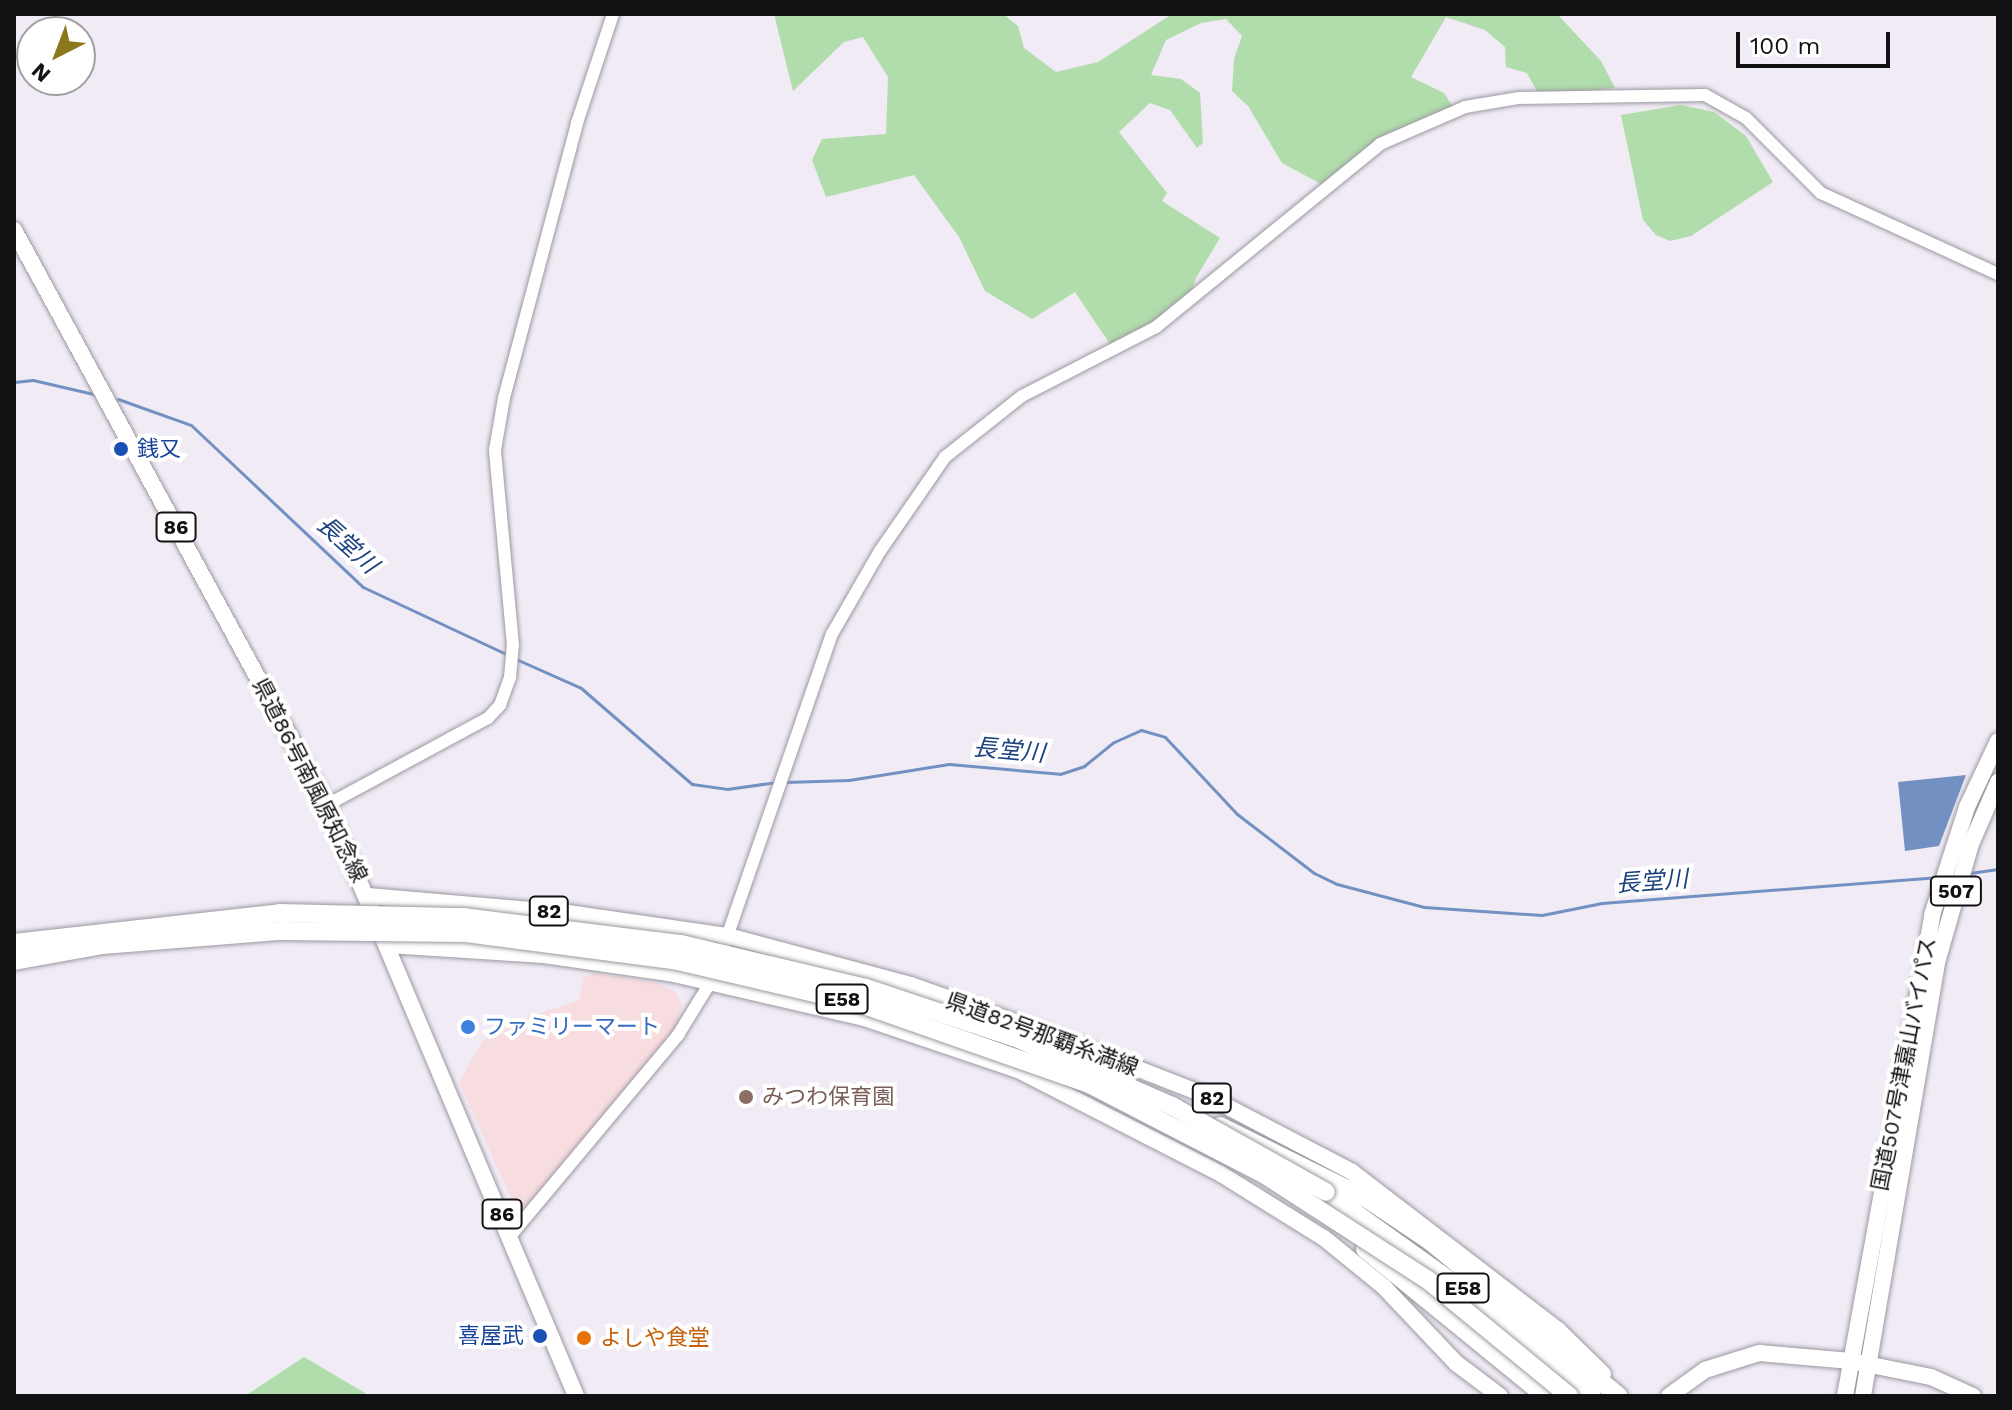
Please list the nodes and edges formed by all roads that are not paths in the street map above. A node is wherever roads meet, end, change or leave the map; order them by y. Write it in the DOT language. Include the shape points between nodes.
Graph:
graph roads {
  1 [pos="613,14"];
  2 [pos="14,230"];
  3 [pos="1998,274"];
  4 [pos="1998,741"];
  5 [pos="1998,782"];
  6 [pos="327,805"];
  7 [pos="368,896"];
  8 [pos="728,936"];
  9 [pos="14,943"];
  10 [pos="388,945"];
  11 [pos="14,961"];
  12 [pos="711,982"];
  13 [pos="1921,1006"];
  14 [pos="1171,1114"];
  15 [pos="511,1235"];
  16 [pos="1851,1361"];
  17 [pos="1868,1365"];
  18 [pos="1544,1395"];
  19 [pos="576,1396"];
  20 [pos="1500,1396"];
  21 [pos="1569,1396"];
  22 [pos="1592,1396"];
  23 [pos="1621,1396"];
  24 [pos="1669,1396"];
  25 [pos="1845,1396"];
  26 [pos="1863,1396"];
  27 [pos="1973,1396"];
  1 -- 6 [label="street" via="581,108 497,437 513,645 510,678 500,705 488,718"];
  2 -- 6 [label="main road, 県道86号南風原知念線 / 86"];
  3 -- 8 [label="street" via="1821,193 1746,118 1705,95 1519,98 1465,107 1380,144 1156,327 1022,396 945,457 880,551 832,634"];
  4 -- 13 [label="main road, 国道507号津嘉山バイパス / 507" via="1945,871"];
  5 -- 13 [label="main road, 国道507号津嘉山バイパス / 507" via="1959,880"];
  6 -- 7 [label="main road, 県道86号南風原知念線 / 86"];
  7 -- 8 [label="main road, 県道82号那覇糸満線 / 82" via="568,913"];
  7 -- 10 [label="main road, 県道86号南風原知念線 / 86"];
  8 -- 12 [label="street"];
  8 -- 23 [label="main road, 県道82号那覇糸満線 / 82" via="911,985 1013,1021 1205,1095 1300,1141 1405,1208 1558,1330"];
  9 -- 14 [label="highway, E58, bridge" via="280,913 463,917 583,929 728,954 866,988 1021,1040"];
  10 -- 12 [label="main road, 県道82号那覇糸満線 / 82" via="544,955"];
  10 -- 15 [label="main road, 県道86号南風原知念線 / 86"];
  11 -- 14 [label="highway, E58, bridge" via="102,945 281,931 466,933 581,945 771,980 861,1004"];
  12 -- 15 [label="street" via="678,1035"];
  12 -- 20 [label="main road, 県道82号那覇糸満線 / 82" via="864,1018 960,1049 1114,1116 1324,1238 1384,1287 1456,1363"];
  13 -- 16 [label="main road, 国道507号津嘉山バイパス / 507"];
  13 -- 17 [label="main road, 国道507号津嘉山バイパス / 507"];
  14 -- 18 [label="highway, bridge" via="1390,1267"];
  14 -- 21 [label="highway, E58, bridge" via="1376,1243"];
  14 -- 22 [label="highway, E58, bridge" via="1383,1230 1495,1313"];
  14 -- 23 [label="highway, bridge" via="1264,1143 1369,1200"];
  15 -- 19 [label="main road, 県道86号南風原知念線 / 86"];
  16 -- 17 [label="main road"];
  16 -- 24 [label="main road" via="1784,1354 1739,1356 1705,1370"];
  16 -- 25 [label="main road, 国道507号津嘉山バイパス / 507"];
  17 -- 26 [label="main road, 国道507号津嘉山バイパス / 507"];
  17 -- 27 [label="main road" via="1945,1381"];
}
